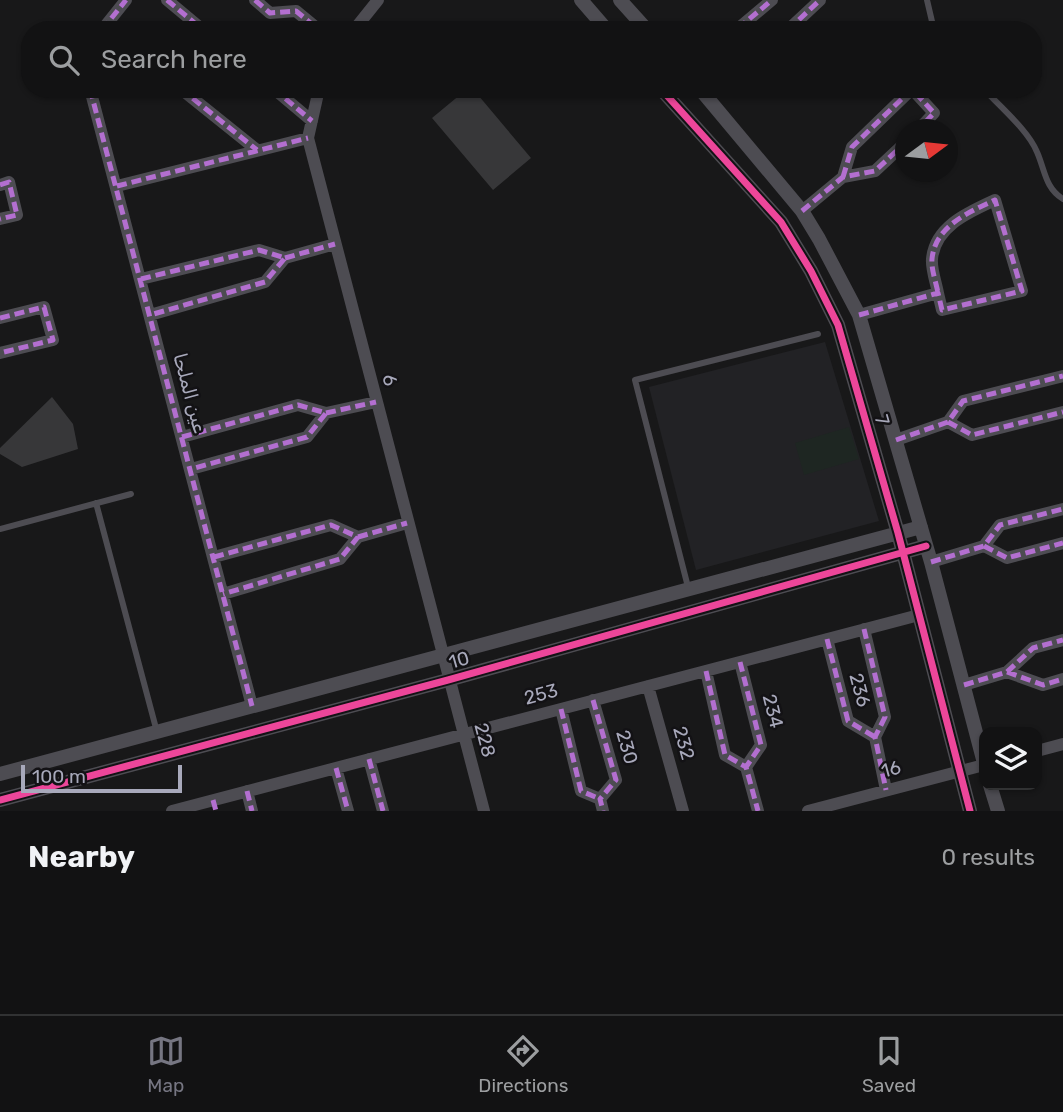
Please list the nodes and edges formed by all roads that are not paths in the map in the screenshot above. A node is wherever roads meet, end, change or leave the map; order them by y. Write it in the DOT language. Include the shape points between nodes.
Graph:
graph roads {
  1 [pos="126,0"];
  2 [pos="167,0"];
  3 [pos="255,0"];
  4 [pos="378,0"];
  5 [pos="580,0"];
  6 [pos="620,0"];
  7 [pos="772,0"];
  8 [pos="820,0"];
  9 [pos="927,0"];
  10 [pos="295,5"];
  11 [pos="110,21"];
  12 [pos="192,21"];
  13 [pos="310,21"];
  14 [pos="361,21"];
  15 [pos="599,21"];
  16 [pos="639,21"];
  17 [pos="747,21"];
  18 [pos="798,21"];
  19 [pos="932,21"];
  20 [pos="93,98"];
  21 [pos="192,98"];
  22 [pos="285,98"];
  23 [pos="317,98"];
  24 [pos="669,98"];
  25 [pos="708,98"];
  26 [pos="903,98"];
  27 [pos="920,98"];
  28 [pos="992,98"];
  29 [pos="928,119"];
  30 [pos="312,121"];
  31 [pos="308,138"];
  32 [pos="257,150"];
  33 [pos="895,152"];
  34 [pos="843,177"];
  35 [pos="0,185"];
  36 [pos="117,186"];
  37 [pos="1063,199"];
  38 [pos="802,211"];
  39 [pos="0,219"];
  40 [pos="335,244"];
  41 [pos="285,258"];
  42 [pos="141,279"];
  43 [pos="938,293"];
  44 [pos="150,315"];
  45 [pos="859,315"];
  46 [pos="0,318"];
  47 [pos="818,334"];
  48 [pos="0,353"];
  49 [pos="1063,376"];
  50 [pos="376,402"];
  51 [pos="1063,412"];
  52 [pos="326,413"];
  53 [pos="948,422"];
  54 [pos="182,437"];
  55 [pos="896,440"];
  56 [pos="191,469"];
  57 [pos="131,494"];
  58 [pos="96,503"];
  59 [pos="1063,509"];
  60 [pos="407,523"];
  61 [pos="921,527"];
  62 [pos="0,529"];
  63 [pos="898,533"];
  64 [pos="358,537"];
  65 [pos="1063,543"];
  66 [pos="926,546"];
  67 [pos="984,546"];
  68 [pos="902,552"];
  69 [pos="214,557"];
  70 [pos="931,562"];
  71 [pos="689,589"];
  72 [pos="223,594"];
  73 [pos="919,615"];
  74 [pos="864,629"];
  75 [pos="827,639"];
  76 [pos="1063,640"];
  77 [pos="442,656"];
  78 [pos="740,662"];
  79 [pos="706,671"];
  80 [pos="1007,672"];
  81 [pos="1063,679"];
  82 [pos="448,680"];
  83 [pos="964,685"];
  84 [pos="648,686"];
  85 [pos="593,700"];
  86 [pos="252,706"];
  87 [pos="561,709"];
  88 [pos="157,732"];
  89 [pos="463,734"];
  90 [pos="875,737"];
  91 [pos="979,744"];
  92 [pos="1063,744"];
  93 [pos="1042,750"];
  94 [pos="369,759"];
  95 [pos="979,765"];
  96 [pos="746,767"];
  97 [pos="336,768"];
  98 [pos="960,771"];
  99 [pos="0,774"];
  100 [pos="886,790"];
  101 [pos="992,790"];
  102 [pos="247,791"];
  103 [pos="0,800"];
  104 [pos="602,805"];
  105 [pos="214,806"];
  106 [pos="172,811"];
  107 [pos="252,811"];
  108 [pos="348,811"];
  109 [pos="383,811"];
  110 [pos="484,811"];
  111 [pos="682,811"];
  112 [pos="758,811"];
  113 [pos="808,811"];
  114 [pos="970,811"];
  115 [pos="998,811"];
  1 -- 11 [label="street"];
  2 -- 12 [label="street"];
  3 -- 10 [label="street" via="270,13"];
  4 -- 14 [label="street"];
  5 -- 15 [label="street"];
  6 -- 16 [label="street"];
  7 -- 17 [label="street"];
  8 -- 18 [label="street"];
  9 -- 19 [label="lane"];
  10 -- 13 [label="street"];
  20 -- 36 [label="street, عين الملحا"];
  21 -- 32 [label="street"];
  22 -- 30 [label="street"];
  23 -- 30 [label="street, 6"];
  24 -- 63 [label="street, 7" via="781,222 811,271 838,325"];
  25 -- 38 [label="street, 7"];
  26 -- 34 [label="street" via="852,147"];
  27 -- 29 [label="street" via="934,113"];
  28 -- 37 [label="lane" via="1035,146 1049,188"];
  30 -- 31 [label="street, 6"];
  31 -- 32 [label="street"];
  31 -- 40 [label="street, 6"];
  32 -- 36 [label="street"];
  33 -- 34 [label="street" via="875,171"];
  34 -- 38 [label="street"];
  35 -- 39 [label="street" via="9,182 17,215"];
  36 -- 42 [label="street, عين الملحا"];
  38 -- 45 [label="street, 7"];
  40 -- 41 [label="street"];
  40 -- 50 [label="street, 6"];
  41 -- 42 [label="street" via="258,250"];
  41 -- 44 [label="street" via="265,282"];
  42 -- 44 [label="street, عين الملحا"];
  43 -- 43 [label="street" via="942,310 1023,291 995,200 962,215 937,239 932,260"];
  43 -- 45 [label="street"];
  44 -- 54 [label="street, عين الملحا"];
  45 -- 55 [label="street, 7"];
  46 -- 48 [label="street" via="44,307 53,341"];
  47 -- 71 [label="lane" via="635,380"];
  49 -- 53 [label="street" via="963,401"];
  50 -- 52 [label="street"];
  50 -- 60 [label="street, 6"];
  51 -- 53 [label="street" via="972,435"];
  52 -- 54 [label="street" via="298,405"];
  52 -- 56 [label="street" via="307,437"];
  53 -- 55 [label="street"];
  54 -- 56 [label="street, عين الملحا"];
  55 -- 61 [label="street, 7"];
  56 -- 69 [label="street, عين الملحا"];
  57 -- 58 [label="lane"];
  58 -- 62 [label="lane"];
  58 -- 88 [label="lane"];
  59 -- 67 [label="street" via="1000,525"];
  60 -- 64 [label="street"];
  60 -- 77 [label="street, 6"];
  61 -- 63 [label="street, 10"];
  61 -- 66 [label="street, 7"];
  63 -- 68 [label="street, 7"];
  63 -- 71 [label="street, 10"];
  64 -- 69 [label="street" via="331,525"];
  64 -- 72 [label="street" via="340,559"];
  65 -- 67 [label="street" via="1007,558"];
  66 -- 68 [label="street, 10"];
  66 -- 70 [label="street, 7"];
  67 -- 70 [label="street"];
  68 -- 73 [label="street, 7"];
  68 -- 82 [label="street, 10"];
  69 -- 72 [label="street, عين الملحا"];
  70 -- 83 [label="street, 7"];
  71 -- 77 [label="street, 10"];
  72 -- 86 [label="street, عين الملحا"];
  73 -- 74 [label="street, 253"];
  73 -- 98 [label="street, 7"];
  74 -- 75 [label="street, 253"];
  74 -- 90 [label="street, 236" via="885,717"];
  75 -- 78 [label="street, 253"];
  75 -- 90 [label="street, 236" via="848,721"];
  76 -- 80 [label="street" via="1033,648"];
  77 -- 82 [label="street, 6"];
  77 -- 86 [label="street, 10"];
  78 -- 79 [label="street, 253"];
  78 -- 96 [label="street, 234" via="761,745"];
  79 -- 84 [label="street, 253"];
  79 -- 96 [label="street" via="725,755"];
  80 -- 81 [label="street" via="1043,685"];
  80 -- 83 [label="street"];
  82 -- 89 [label="street, 228"];
  82 -- 103 [label="street, 10"];
  83 -- 91 [label="street, 7"];
  84 -- 85 [label="street, 253"];
  84 -- 111 [label="street, 232"];
  85 -- 87 [label="street, 253"];
  85 -- 104 [label="street, 230" via="616,780"];
  86 -- 88 [label="street, 10"];
  87 -- 89 [label="street, 253"];
  87 -- 104 [label="street, 230" via="581,791"];
  88 -- 99 [label="street, 10"];
  89 -- 94 [label="street, 253"];
  89 -- 110 [label="street, 228"];
  90 -- 100 [label="street, 236"];
  92 -- 93 [label="street"];
  94 -- 97 [label="street, 253"];
  94 -- 109 [label="street"];
  95 -- 98 [label="street, 16"];
  96 -- 112 [label="street"];
  97 -- 102 [label="street, 253"];
  97 -- 108 [label="street"];
  98 -- 100 [label="street, 16"];
  98 -- 114 [label="street, 7"];
  100 -- 113 [label="street, 16"];
  101 -- 115 [label="street"];
  102 -- 105 [label="street, 253"];
  102 -- 107 [label="street"];
  105 -- 106 [label="street, 253"];
}
